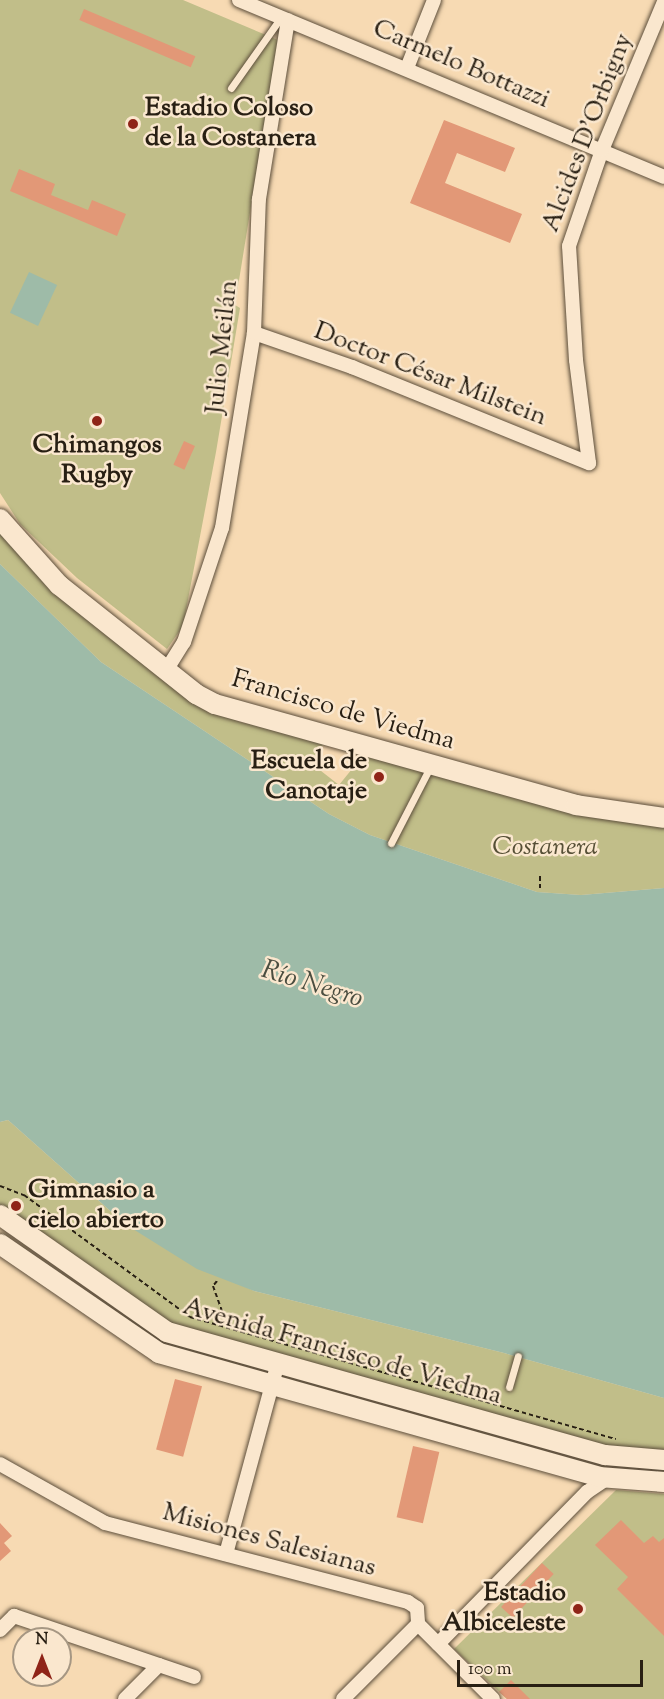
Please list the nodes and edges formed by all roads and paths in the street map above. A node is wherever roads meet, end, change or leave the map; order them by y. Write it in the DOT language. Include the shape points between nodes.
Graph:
graph roads {
  1 [pos="239,0"];
  2 [pos="434,0"];
  3 [pos="664,2"];
  4 [pos="284,18"];
  5 [pos="407,68"];
  6 [pos="231,88"];
  7 [pos="603,150"];
  8 [pos="664,177"];
  9 [pos="254,333"];
  10 [pos="589,463"];
  11 [pos="0,519"];
  12 [pos="167,669"];
  13 [pos="431,765"];
  14 [pos="664,818"];
  15 [pos="391,843"];
  16 [pos="540,874"];
  17 [pos="540,888"];
  18 [pos="0,1186"];
  19 [pos="0,1215"];
  20 [pos="0,1244"];
  21 [pos="217,1281"];
  22 [pos="228,1328"];
  23 [pos="167,1332"];
  24 [pos="159,1353"];
  25 [pos="518,1356"];
  26 [pos="278,1362"];
  27 [pos="272,1386"];
  28 [pos="509,1387"];
  29 [pos="620,1440"];
  30 [pos="555,1441"];
  31 [pos="664,1460"];
  32 [pos="550,1463"];
  33 [pos="0,1464"];
  34 [pos="608,1478"];
  35 [pos="664,1482"];
  36 [pos="226,1554"];
  37 [pos="418,1624"];
  38 [pos="0,1630"];
  39 [pos="438,1644"];
  40 [pos="159,1665"];
  41 [pos="194,1677"];
  42 [pos="125,1699"];
  43 [pos="343,1699"];
  44 [pos="493,1699"];
  1 -- 4 [label="street, Carmelo Bottazzi"];
  2 -- 5 [label="street"];
  3 -- 7 [label="street, Alcides D'Orbigny"];
  4 -- 5 [label="street, Carmelo Bottazzi"];
  4 -- 6 [label="lane"];
  4 -- 9 [label="street, Julio Meilán" via="259,199"];
  5 -- 7 [label="street, Carmelo Bottazzi"];
  7 -- 8 [label="street, Carmelo Bottazzi"];
  7 -- 10 [label="street, Alcides D'Orbigny" via="573,231 568,261"];
  9 -- 10 [label="street, Doctor César Milstein" via="352,367"];
  9 -- 12 [label="street, Julio Meilán" via="222,528 196,610"];
  11 -- 12 [label="main road, Francisco de Viedma" via="59,585"];
  12 -- 13 [label="main road, Francisco de Viedma" via="196,694 243,714"];
  13 -- 14 [label="main road, Francisco de Viedma" via="576,805"];
  13 -- 15 [label="lane"];
  16 -- 17 [label="path"];
  18 -- 22 [label="path" via="24,1196 190,1317"];
  19 -- 23 [label="main road, Avenida Francisco de Viedma"];
  20 -- 24 [label="main road, Avenida Francisco de Viedma"];
  21 -- 22 [label="path" via="213,1286"];
  22 -- 29 [label="path"];
  23 -- 24 [label="main road"];
  23 -- 26 [label="main road, Avenida Francisco de Viedma"];
  24 -- 27 [label="main road, Avenida Francisco de Viedma"];
  25 -- 28 [label="lane"];
  26 -- 27 [label="street"];
  26 -- 30 [label="main road, Avenida Francisco de Viedma"];
  27 -- 32 [label="main road, Avenida Francisco de Viedma"];
  27 -- 36 [label="street"];
  30 -- 31 [label="main road, Avenida Francisco de Viedma" via="604,1455"];
  30 -- 32 [label="main road"];
  32 -- 34 [label="main road, Avenida Francisco de Viedma"];
  33 -- 36 [label="street, Misiones Salesianas" via="105,1523"];
  34 -- 35 [label="main road, Avenida Francisco de Viedma"];
  34 -- 39 [label="street" via="587,1492"];
  36 -- 37 [label="street, Misiones Salesianas" via="408,1602 417,1608"];
  37 -- 39 [label="street, Misiones Salesianas"];
  37 -- 43 [label="street"];
  38 -- 40 [label="street" via="14,1616"];
  39 -- 44 [label="street, Misiones Salesianas"];
  40 -- 41 [label="street"];
  40 -- 42 [label="street"];
}
